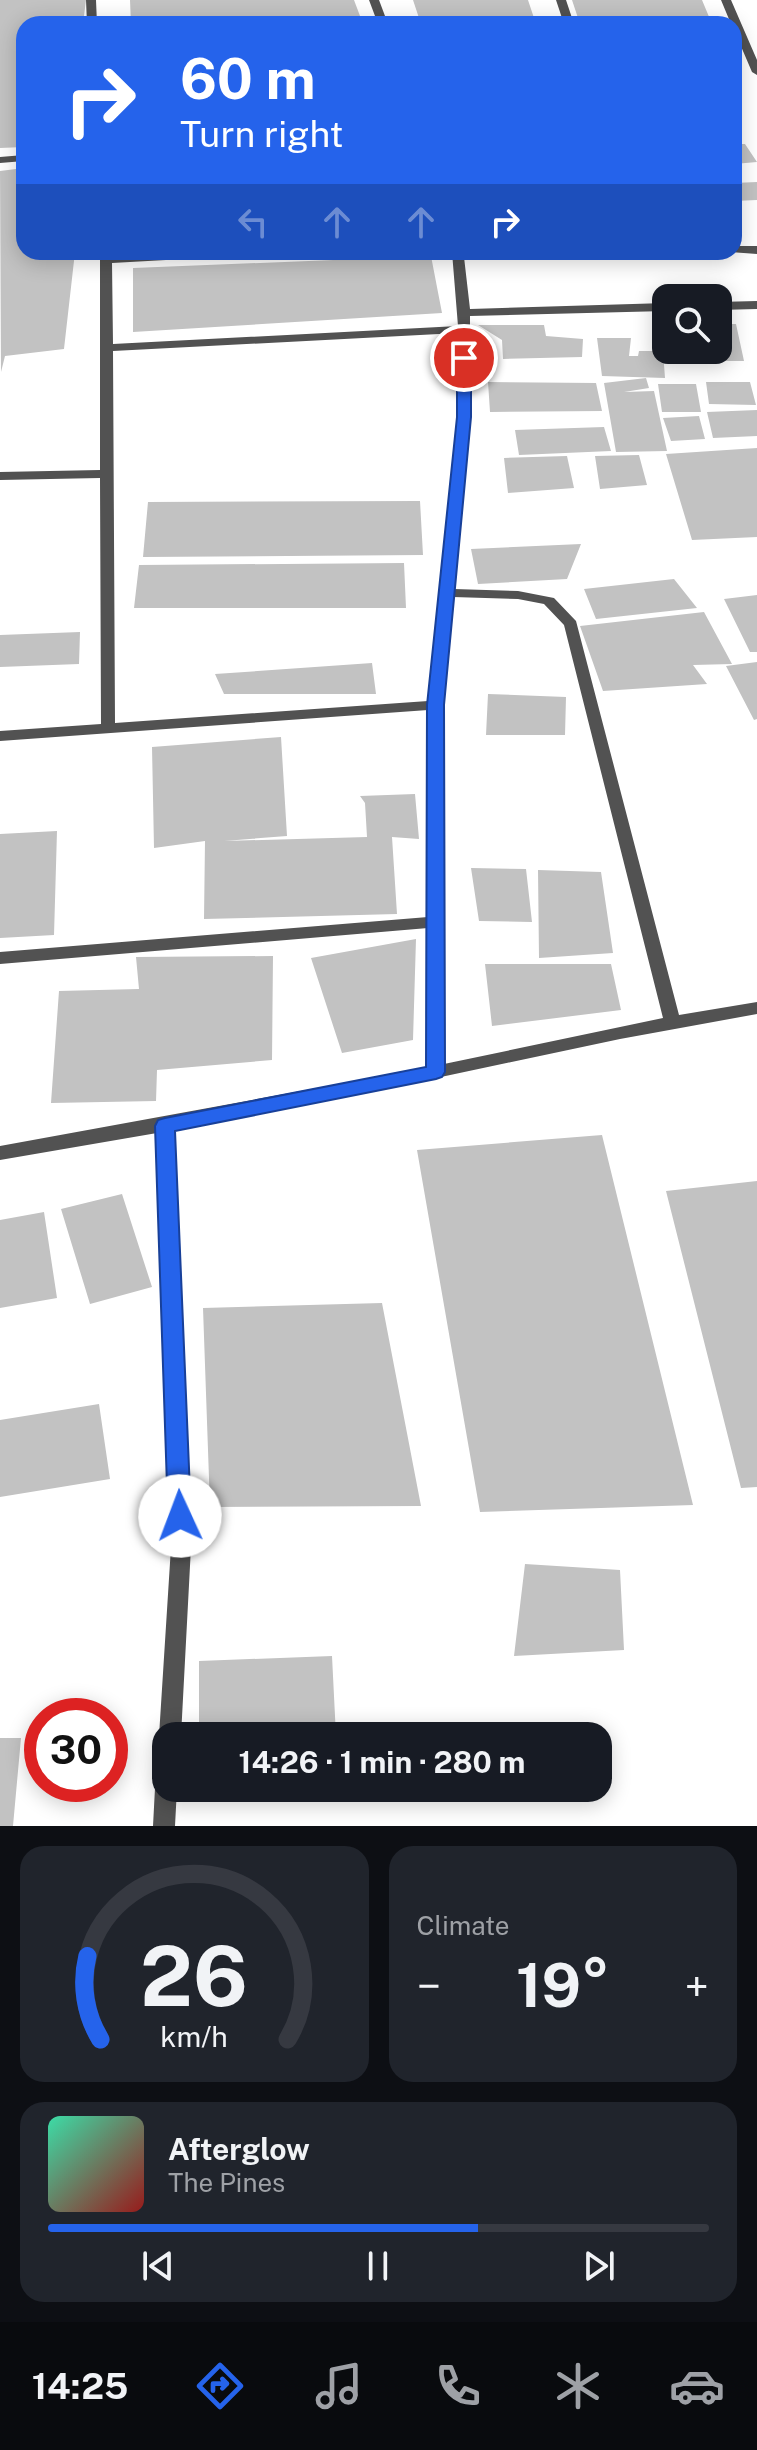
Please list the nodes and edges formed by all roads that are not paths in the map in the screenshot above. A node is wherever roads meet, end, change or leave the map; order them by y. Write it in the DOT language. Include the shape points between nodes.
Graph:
graph roads {
  1 [pos="742,32"];
  2 [pos="753,54"];
  3 [pos="757,72"];
  4 [pos="106,260"];
  5 [pos="459,260"];
  6 [pos="757,305"];
  7 [pos="732,306"];
  8 [pos="652,307"];
  9 [pos="464,313"];
  10 [pos="463,329"];
  11 [pos="106,348"];
  12 [pos="107,474"];
  13 [pos="0,476"];
  14 [pos="446,593"];
  15 [pos="435,705"];
  16 [pos="108,729"];
  17 [pos="0,736"];
  18 [pos="435,922"];
  19 [pos="0,958"];
  20 [pos="757,1008"];
  21 [pos="672,1020"];
  22 [pos="436,1072"];
  23 [pos="165,1126"];
  24 [pos="0,1153"];
  25 [pos="171,1722"];
  26 [pos="165,1802"];
  27 [pos="164,1826"];
  1 -- 2 [label="street"];
  2 -- 3 [label="street"];
  4 -- 11 [label="street"];
  5 -- 9 [label="street"];
  6 -- 7 [label="street"];
  8 -- 9 [label="street"];
  9 -- 10 [label="street"];
  10 -- 11 [label="street"];
  10 -- 14 [label="street" via="464,417"];
  11 -- 12 [label="street"];
  12 -- 13 [label="street"];
  12 -- 16 [label="street"];
  14 -- 15 [label="street"];
  14 -- 21 [label="street" via="549,601 571,624"];
  15 -- 16 [label="street"];
  15 -- 18 [label="street"];
  16 -- 17 [label="street"];
  18 -- 19 [label="street"];
  18 -- 22 [label="street"];
  20 -- 21 [label="street"];
  21 -- 22 [label="street"];
  22 -- 23 [label="street"];
  23 -- 24 [label="street"];
  23 -- 25 [label="street" via="181,1547"];
  26 -- 27 [label="street"];
}
